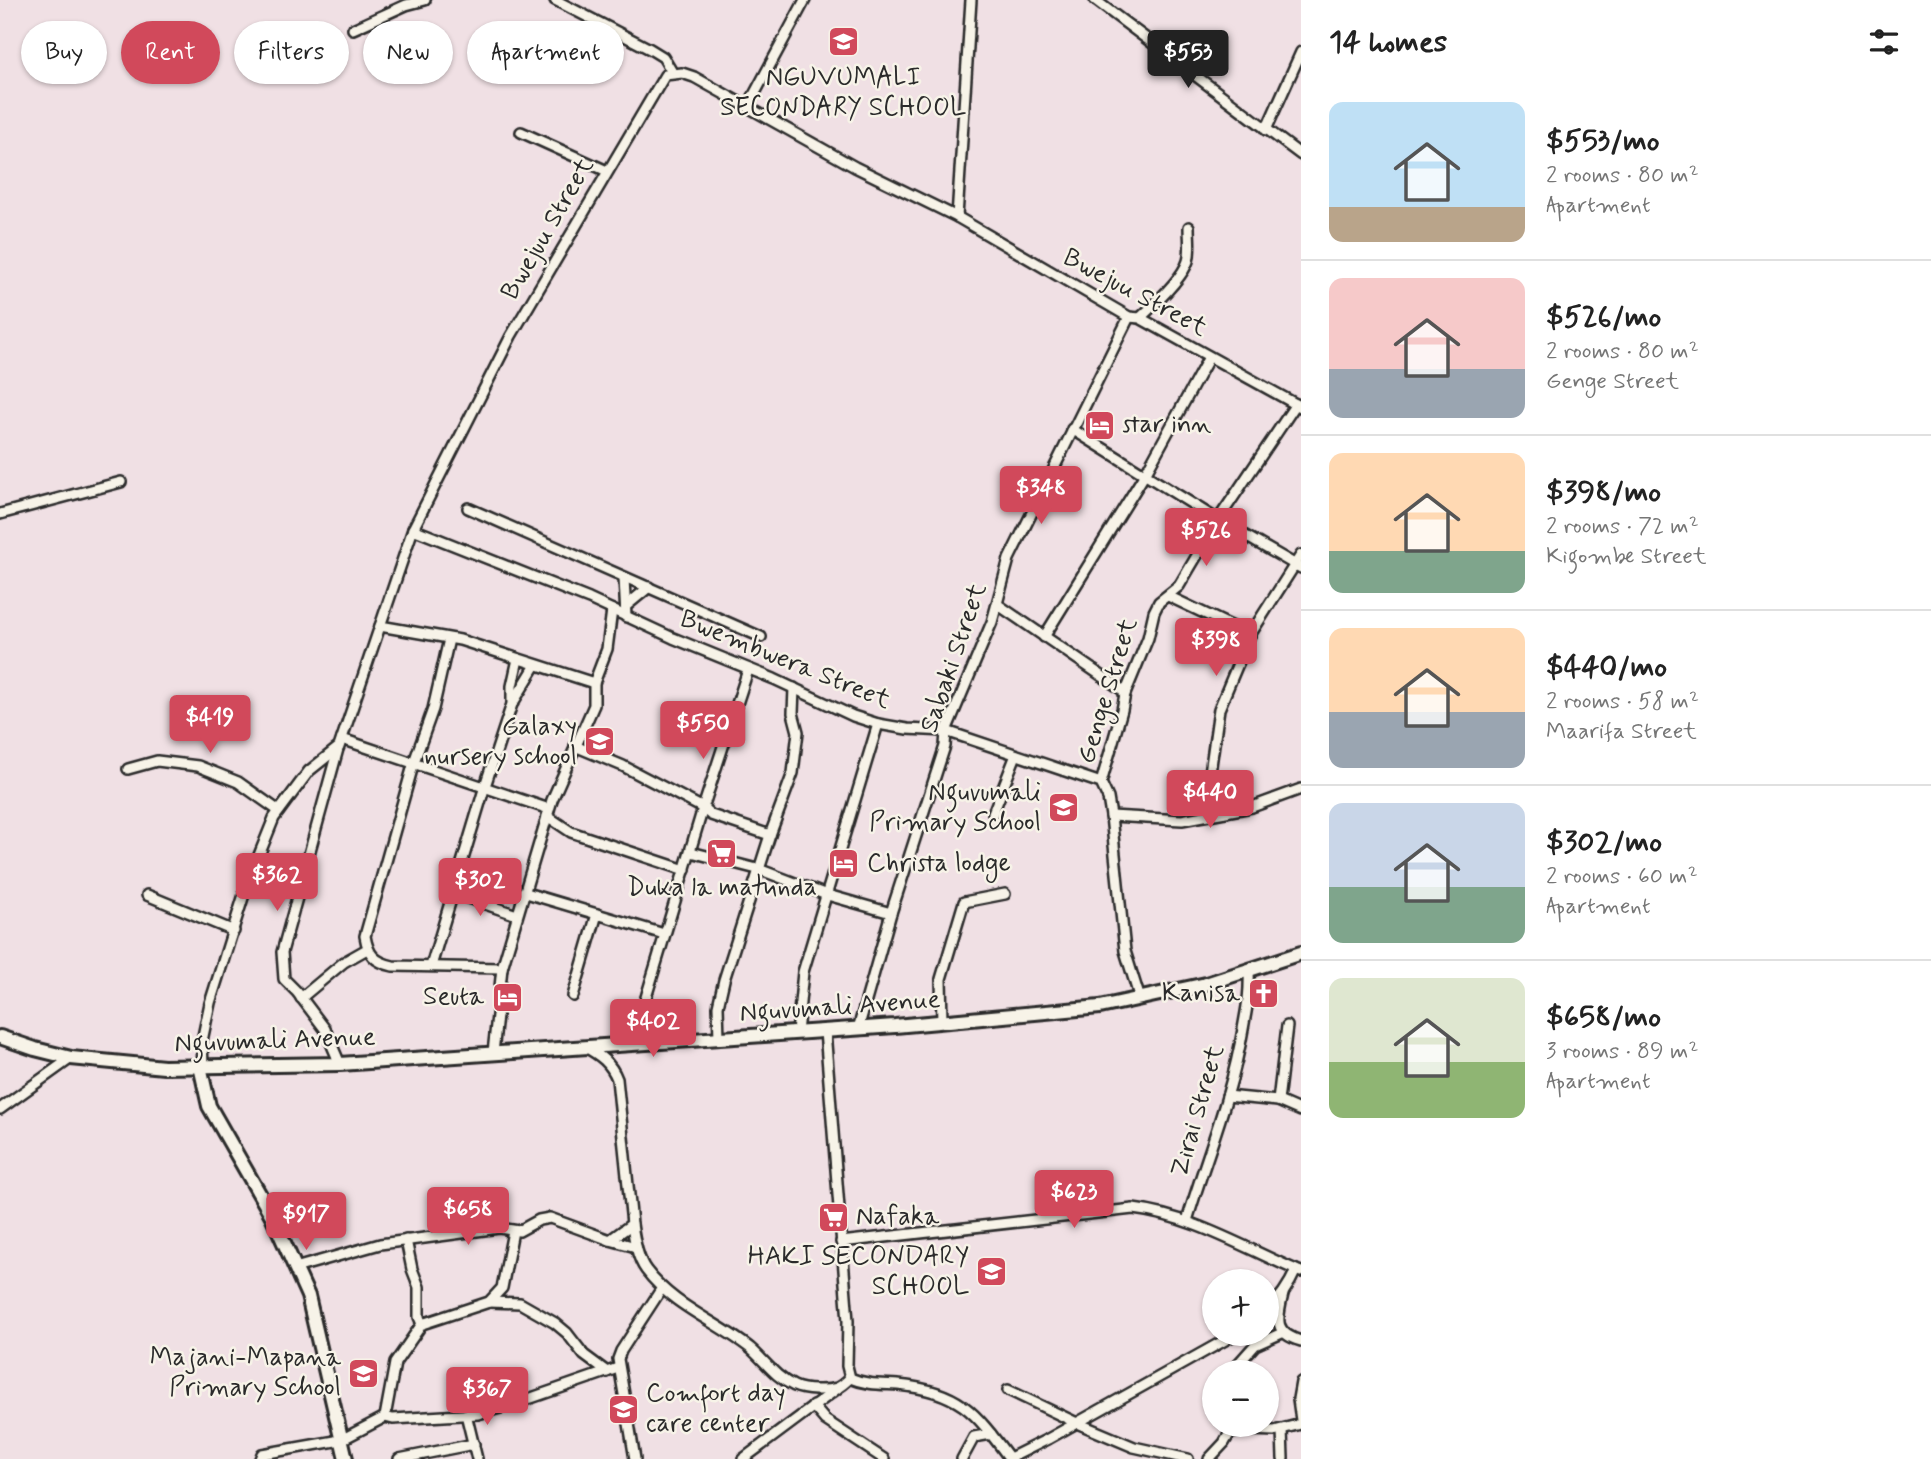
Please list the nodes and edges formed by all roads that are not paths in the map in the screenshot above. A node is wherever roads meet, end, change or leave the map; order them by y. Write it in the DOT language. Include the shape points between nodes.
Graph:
graph roads {
  1 [pos="425,0"];
  2 [pos="555,0"];
  3 [pos="805,0"];
  4 [pos="971,0"];
  5 [pos="1095,0"];
  6 [pos="353,29"];
  7 [pos="1301,52"];
  8 [pos="672,72"];
  9 [pos="748,106"];
  10 [pos="1266,130"];
  11 [pos="521,132"];
  12 [pos="1301,155"];
  13 [pos="607,171"];
  14 [pos="957,216"];
  15 [pos="1189,227"];
  16 [pos="1129,317"];
  17 [pos="1140,318"];
  18 [pos="1209,357"];
  19 [pos="1299,405"];
  20 [pos="1072,429"];
  21 [pos="1144,474"];
  22 [pos="121,482"];
  23 [pos="468,508"];
  24 [pos="0,514"];
  25 [pos="1218,520"];
  26 [pos="413,528"];
  27 [pos="1301,555"];
  28 [pos="1298,566"];
  29 [pos="624,578"];
  30 [pos="649,587"];
  31 [pos="1168,596"];
  32 [pos="997,604"];
  33 [pos="626,606"];
  34 [pos="612,610"];
  35 [pos="626,617"];
  36 [pos="380,626"];
  37 [pos="1250,635"];
  38 [pos="761,637"];
  39 [pos="1044,637"];
  40 [pos="449,639"];
  41 [pos="518,659"];
  42 [pos="536,665"];
  43 [pos="748,670"];
  44 [pos="594,683"];
  45 [pos="794,688"];
  46 [pos="1125,694"];
  47 [pos="512,704"];
  48 [pos="878,724"];
  49 [pos="946,731"];
  50 [pos="340,743"];
  51 [pos="575,746"];
  52 [pos="1016,755"];
  53 [pos="414,762"];
  54 [pos="128,769"];
  55 [pos="1101,783"];
  56 [pos="485,786"];
  57 [pos="1301,789"];
  58 [pos="703,808"];
  59 [pos="279,811"];
  60 [pos="548,812"];
  61 [pos="1224,812"];
  62 [pos="992,813"];
  63 [pos="1111,816"];
  64 [pos="770,835"];
  65 [pos="691,852"];
  66 [pos="685,870"];
  67 [pos="761,870"];
  68 [pos="523,892"];
  69 [pos="453,893"];
  70 [pos="824,894"];
  71 [pos="1005,894"];
  72 [pos="146,895"];
  73 [pos="891,913"];
  74 [pos="597,914"];
  75 [pos="517,915"];
  76 [pos="234,931"];
  77 [pos="664,934"];
  78 [pos="367,949"];
  79 [pos="1301,953"];
  80 [pos="430,966"];
  81 [pos="502,968"];
  82 [pos="1249,971"];
  83 [pos="573,996"];
  84 [pos="301,998"];
  85 [pos="1140,999"];
  86 [pos="942,1022"];
  87 [pos="1287,1026"];
  88 [pos="858,1029"];
  89 [pos="824,1031"];
  90 [pos="797,1033"];
  91 [pos="0,1037"];
  92 [pos="719,1038"];
  93 [pos="632,1044"];
  94 [pos="584,1047"];
  95 [pos="493,1053"];
  96 [pos="71,1058"];
  97 [pos="340,1064"];
  98 [pos="202,1066"];
  99 [pos="1227,1097"];
  100 [pos="1278,1101"];
  101 [pos="0,1109"];
  102 [pos="1301,1111"];
  103 [pos="1187,1221"];
  104 [pos="632,1224"];
  105 [pos="513,1231"];
  106 [pos="406,1240"];
  107 [pos="610,1240"];
  108 [pos="841,1242"];
  109 [pos="636,1247"];
  110 [pos="295,1268"];
  111 [pos="1298,1271"];
  112 [pos="662,1288"];
  113 [pos="1283,1294"];
  114 [pos="1279,1298"];
  115 [pos="489,1302"];
  116 [pos="422,1324"];
  117 [pos="1282,1333"];
  118 [pos="1301,1341"];
  119 [pos="1215,1346"];
  120 [pos="1242,1360"];
  121 [pos="618,1368"];
  122 [pos="607,1372"];
  123 [pos="850,1378"];
  124 [pos="1301,1382"];
  125 [pos="839,1388"];
  126 [pos="1008,1390"];
  127 [pos="813,1406"];
  128 [pos="466,1414"];
  129 [pos="384,1417"];
  130 [pos="1301,1422"];
  131 [pos="1077,1423"];
  132 [pos="1279,1430"];
  133 [pos="1282,1430"];
  134 [pos="991,1434"];
  135 [pos="1228,1437"];
  136 [pos="341,1440"];
  137 [pos="474,1444"];
  138 [pos="1029,1448"];
  139 [pos="260,1459"];
  140 [pos="346,1459"];
  141 [pos="399,1459"];
  142 [pos="477,1459"];
  143 [pos="635,1459"];
  144 [pos="743,1459"];
  145 [pos="884,1459"];
  146 [pos="962,1459"];
  147 [pos="1010,1459"];
  148 [pos="1036,1459"];
  149 [pos="1188,1459"];
  150 [pos="1209,1459"];
  151 [pos="1283,1459"];
  1 -- 6 [label="street"];
  2 -- 8 [label="street" via="663,57"];
  3 -- 9 [label="street"];
  4 -- 14 [label="street"];
  5 -- 10 [label="street"];
  7 -- 10 [label="street"];
  8 -- 9 [label="street, Bwejuu Street" via="694,77"];
  8 -- 13 [label="street, Bwejuu Street" via="660,80"];
  9 -- 14 [label="street, Bwejuu Street" via="865,172"];
  10 -- 12 [label="street"];
  11 -- 13 [label="street"];
  13 -- 26 [label="street, Bwejuu Street" via="511,336"];
  14 -- 16 [label="street, Bwejuu Street"];
  15 -- 17 [label="street" via="1186,266"];
  16 -- 17 [label="street, Bwejuu Street"];
  16 -- 20 [label="street, Sabaki Street"];
  17 -- 18 [label="street, Bwejuu Street"];
  18 -- 19 [label="street, Bwejuu Street"];
  18 -- 21 [label="street"];
  19 -- 25 [label="street, Genge Street"];
  20 -- 21 [label="street"];
  20 -- 32 [label="street, Sabaki Street" via="1009,559"];
  21 -- 25 [label="street"];
  21 -- 39 [label="street"];
  22 -- 24 [label="street"];
  23 -- 29 [label="street"];
  25 -- 28 [label="street"];
  25 -- 31 [label="street, Genge Street"];
  26 -- 34 [label="street, Bwembwera Street"];
  26 -- 36 [label="street, Bwejuu Street"];
  27 -- 28 [label="street"];
  28 -- 37 [label="street"];
  29 -- 30 [label="street"];
  29 -- 33 [label="street"];
  30 -- 33 [label="street"];
  30 -- 38 [label="street"];
  31 -- 37 [label="street"];
  31 -- 46 [label="street, Genge Street" via="1154,612 1149,639"];
  32 -- 39 [label="street"];
  32 -- 49 [label="street, Sabaki Street"];
  33 -- 35 [label="street"];
  34 -- 35 [label="street, Bwembwera Street"];
  34 -- 44 [label="street" via="607,649"];
  35 -- 43 [label="street, Bwembwera Street"];
  36 -- 40 [label="street"];
  36 -- 50 [label="street, Bwejuu Street"];
  37 -- 61 [label="street" via="1217,718 1209,780"];
  39 -- 46 [label="street"];
  40 -- 41 [label="street"];
  40 -- 53 [label="street" via="433,709"];
  41 -- 42 [label="street"];
  41 -- 47 [label="street"];
  42 -- 44 [label="street"];
  42 -- 47 [label="street"];
  43 -- 45 [label="street, Bwembwera Street"];
  43 -- 58 [label="street"];
  44 -- 51 [label="street" via="594,705"];
  45 -- 48 [label="street, Bwembwera Street"];
  45 -- 64 [label="street" via="798,732 793,773"];
  46 -- 55 [label="street, Genge Street"];
  47 -- 56 [label="street"];
  48 -- 49 [label="street, Bwembwera Street"];
  48 -- 70 [label="street"];
  49 -- 52 [label="street, Bwembwera Street"];
  49 -- 73 [label="street, Sabaki Street"];
  50 -- 53 [label="street"];
  50 -- 59 [label="street" via="309,771"];
  50 -- 84 [label="street, Bwejuu Street" via="282,952 284,979"];
  51 -- 58 [label="street"];
  51 -- 60 [label="street"];
  52 -- 55 [label="street, Bwembwera Street"];
  52 -- 62 [label="street"];
  53 -- 56 [label="street"];
  53 -- 78 [label="street" via="365,936"];
  54 -- 59 [label="street" via="157,761 198,766 238,782"];
  55 -- 63 [label="street"];
  56 -- 60 [label="street"];
  56 -- 69 [label="street"];
  57 -- 61 [label="street"];
  58 -- 64 [label="street" via="711,815"];
  58 -- 65 [label="street"];
  59 -- 76 [label="street" via="247,885"];
  60 -- 66 [label="street" via="571,832"];
  60 -- 68 [label="street"];
  61 -- 63 [label="street" via="1182,820"];
  63 -- 85 [label="street" via="1125,951"];
  64 -- 67 [label="street"];
  65 -- 66 [label="street"];
  65 -- 67 [label="street"];
  66 -- 77 [label="street"];
  67 -- 70 [label="street"];
  67 -- 92 [label="street" via="724,979 718,1006"];
  68 -- 74 [label="street"];
  68 -- 75 [label="street"];
  69 -- 75 [label="street"];
  69 -- 80 [label="street"];
  70 -- 73 [label="street"];
  70 -- 90 [label="street" via="803,972"];
  71 -- 86 [label="street" via="964,902 941,979"];
  72 -- 76 [label="street"];
  73 -- 88 [label="street, Sabaki Street"];
  74 -- 77 [label="street"];
  74 -- 83 [label="street"];
  75 -- 81 [label="street"];
  76 -- 98 [label="street" via="211,1003 202,1041"];
  77 -- 93 [label="street"];
  78 -- 80 [label="street" via="380,963"];
  78 -- 84 [label="street"];
  79 -- 82 [label="street, Nguvumali Avenue"];
  80 -- 81 [label="street"];
  81 -- 95 [label="street"];
  82 -- 85 [label="street, Nguvumali Avenue"];
  82 -- 99 [label="street, Zirai Street" via="1250,996"];
  84 -- 97 [label="street, Bwejuu Street" via="324,1029"];
  85 -- 86 [label="street, Nguvumali Avenue"];
  86 -- 88 [label="street, Nguvumali Avenue"];
  87 -- 100 [label="street"];
  88 -- 89 [label="street, Nguvumali Avenue"];
  89 -- 90 [label="street, Nguvumali Avenue"];
  89 -- 108 [label="street"];
  90 -- 92 [label="street, Nguvumali Avenue"];
  91 -- 96 [label="street, Nguvumali Avenue"];
  92 -- 93 [label="street, Nguvumali Avenue"];
  93 -- 94 [label="street, Nguvumali Avenue"];
  94 -- 95 [label="street, Nguvumali Avenue"];
  94 -- 104 [label="street" via="600,1055 617,1079"];
  95 -- 97 [label="street, Nguvumali Avenue"];
  96 -- 98 [label="street, Nguvumali Avenue"];
  96 -- 101 [label="street"];
  97 -- 98 [label="street, Nguvumali Avenue"];
  98 -- 110 [label="street" via="209,1106 272,1216"];
  99 -- 100 [label="street"];
  99 -- 103 [label="street, Zirai Street"];
  100 -- 102 [label="street"];
  103 -- 108 [label="street" via="1133,1209"];
  103 -- 111 [label="street"];
  104 -- 107 [label="street"];
  104 -- 109 [label="street"];
  105 -- 106 [label="street" via="499,1228"];
  105 -- 107 [label="street" via="551,1218"];
  105 -- 115 [label="street" via="502,1288"];
  106 -- 110 [label="street"];
  106 -- 116 [label="street" via="419,1287"];
  107 -- 109 [label="street"];
  108 -- 123 [label="street"];
  109 -- 112 [label="street" via="644,1268"];
  110 -- 136 [label="street" via="308,1296"];
  111 -- 113 [label="street"];
  112 -- 121 [label="street" via="621,1351"];
  112 -- 125 [label="street" via="747,1346 795,1387"];
  113 -- 114 [label="street"];
  113 -- 117 [label="street" via="1278,1318"];
  115 -- 116 [label="street"];
  115 -- 122 [label="street" via="520,1303 555,1323"];
  116 -- 129 [label="street" via="395,1363"];
  117 -- 118 [label="street"];
  117 -- 120 [label="street" via="1255,1345"];
  119 -- 131 [label="street"];
  121 -- 122 [label="street"];
  121 -- 143 [label="street"];
  122 -- 128 [label="street" via="508,1406"];
  123 -- 125 [label="street"];
  123 -- 134 [label="street" via="953,1397"];
  124 -- 130 [label="street"];
  125 -- 127 [label="street"];
  126 -- 131 [label="street"];
  127 -- 144 [label="street"];
  127 -- 145 [label="street" via="825,1420"];
  128 -- 129 [label="street"];
  128 -- 137 [label="street"];
  129 -- 136 [label="street"];
  130 -- 133 [label="street"];
  131 -- 138 [label="street"];
  131 -- 149 [label="street" via="1134,1447"];
  132 -- 133 [label="street"];
  133 -- 151 [label="street"];
  134 -- 146 [label="street" via="974,1437"];
  134 -- 147 [label="street"];
  135 -- 150 [label="street"];
  136 -- 139 [label="street" via="262,1454"];
  136 -- 140 [label="street"];
  137 -- 141 [label="street"];
  137 -- 142 [label="street"];
  138 -- 147 [label="street"];
  138 -- 148 [label="street"];
}
